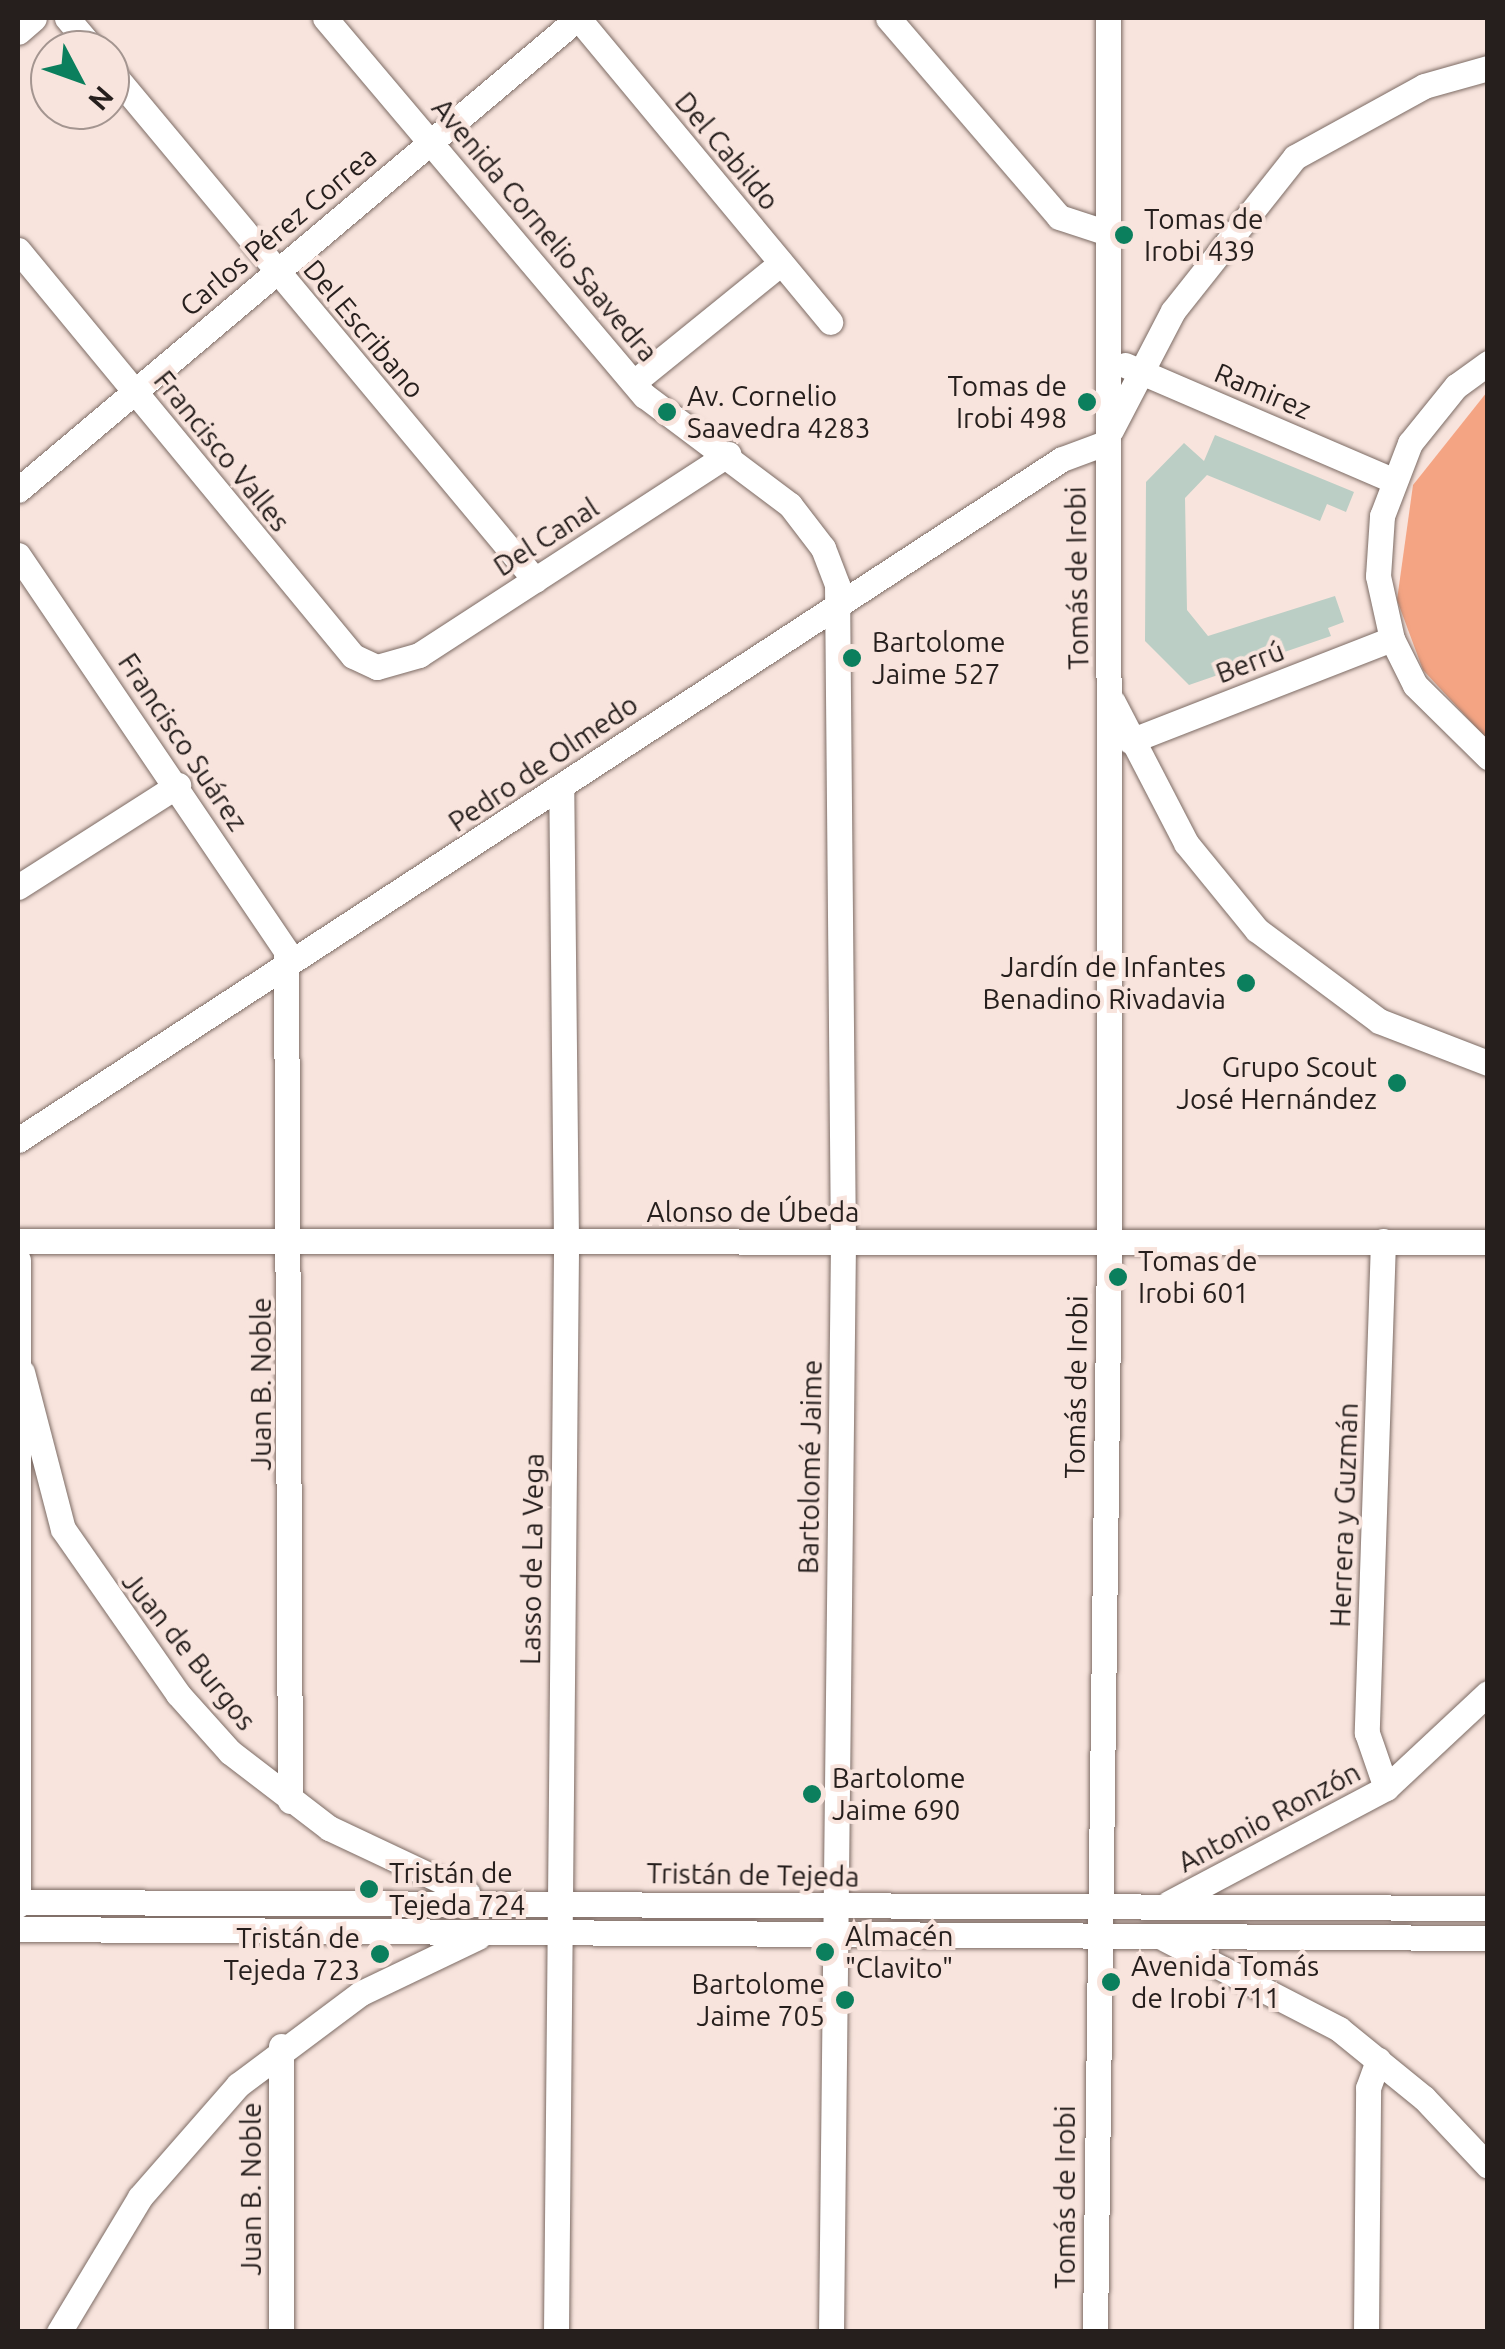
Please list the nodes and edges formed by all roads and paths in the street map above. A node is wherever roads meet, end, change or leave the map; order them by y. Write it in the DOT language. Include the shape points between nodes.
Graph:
graph roads {
  1 [pos="34,18"];
  2 [pos="325,18"];
  3 [pos="578,18"];
  4 [pos="888,18"];
  5 [pos="1108,18"];
  6 [pos="18,32"];
  7 [pos="1488,68"];
  8 [pos="130,94"];
  9 [pos="432,141"];
  10 [pos="1108,232"];
  11 [pos="18,250"];
  12 [pos="781,262"];
  13 [pos="277,272"];
  14 [pos="830,322"];
  15 [pos="1110,359"];
  16 [pos="1488,362"];
  17 [pos="1140,371"];
  18 [pos="634,382"];
  19 [pos="134,391"];
  20 [pos="1105,444"];
  21 [pos="728,454"];
  22 [pos="1392,480"];
  23 [pos="18,490"];
  24 [pos="18,555"];
  25 [pos="535,580"];
  26 [pos="838,603"];
  27 [pos="1392,640"];
  28 [pos="394,665"];
  29 [pos="1109,693"];
  30 [pos="1130,741"];
  31 [pos="1488,757"];
  32 [pos="178,785"];
  33 [pos="561,787"];
  34 [pos="18,886"];
  35 [pos="288,968"];
  36 [pos="1488,1062"];
  37 [pos="18,1140"];
  38 [pos="291,1238"];
  39 [pos="566,1240"];
  40 [pos="18,1241"];
  41 [pos="1383,1241"];
  42 [pos="843,1242"];
  43 [pos="1488,1242"];
  44 [pos="1109,1244"];
  45 [pos="18,1260"];
  46 [pos="22,1372"];
  47 [pos="1488,1693"];
  48 [pos="1386,1788"];
  49 [pos="290,1801"];
  50 [pos="481,1898"];
  51 [pos="559,1902"];
  52 [pos="18,1903"];
  53 [pos="1163,1906"];
  54 [pos="834,1907"];
  55 [pos="1097,1907"];
  56 [pos="1488,1908"];
  57 [pos="18,1929"];
  58 [pos="486,1933"];
  59 [pos="559,1933"];
  60 [pos="1156,1935"];
  61 [pos="835,1936"];
  62 [pos="1096,1936"];
  63 [pos="1488,1938"];
  64 [pos="281,2046"];
  65 [pos="1378,2060"];
  66 [pos="1488,2166"];
  67 [pos="59,2332"];
  68 [pos="282,2332"];
  69 [pos="556,2332"];
  70 [pos="831,2332"];
  71 [pos="1095,2332"];
  72 [pos="1366,2332"];
  1 -- 6 [label="street"];
  2 -- 9 [label="street, Avenida Cornelio Saavedra"];
  3 -- 9 [label="street, Carlos Pérez Correa"];
  3 -- 12 [label="street, Del Cabildo"];
  4 -- 10 [label="street" via="1059,217"];
  5 -- 10 [label="street"];
  7 -- 17 [label="street" via="1424,86 1295,157 1216,248"];
  8 -- 13 [label="street, Del Escribano"];
  9 -- 13 [label="street, Carlos Pérez Correa"];
  9 -- 18 [label="street, Avenida Cornelio Saavedra"];
  10 -- 15 [label="street, Tomás de Irobi"];
  11 -- 19 [label="street, Francisco Valles"];
  12 -- 14 [label="street, Del Cabildo"];
  12 -- 18 [label="street"];
  13 -- 19 [label="street, Carlos Pérez Correa"];
  13 -- 25 [label="street, Del Escribano"];
  15 -- 17 [label="street, Ramirez"];
  15 -- 20 [label="street, Tomás de Irobi"];
  16 -- 22 [label="street" via="1433,411"];
  17 -- 20 [label="street"];
  17 -- 22 [label="street, Ramirez"];
  18 -- 21 [label="street, Avenida Cornelio Saavedra"];
  19 -- 23 [label="street, Carlos Pérez Correa"];
  19 -- 28 [label="street, Francisco Valles" via="353,656"];
  20 -- 26 [label="street, Pedro de Olmedo" via="1062,459"];
  20 -- 29 [label="street, Tomás de Irobi"];
  21 -- 25 [label="street, Del Canal"];
  21 -- 26 [label="street, Avenida Cornelio Saavedra" via="790,505 822,545"];
  22 -- 27 [label="street" via="1378,576"];
  24 -- 32 [label="street, Francisco Suárez"];
  25 -- 28 [label="street, Del Canal"];
  26 -- 33 [label="street, Pedro de Olmedo"];
  26 -- 42 [label="street, Bartolomé Jaime"];
  27 -- 30 [label="street, Berrú"];
  27 -- 31 [label="street" via="1430,704"];
  29 -- 30 [label="street"];
  29 -- 44 [label="street, Tomás de Irobi"];
  30 -- 36 [label="street" via="1186,843 1257,930 1379,1021"];
  32 -- 34 [label="street"];
  32 -- 35 [label="street, Francisco Suárez" via="286,951"];
  33 -- 35 [label="street, Pedro de Olmedo"];
  33 -- 39 [label="street, Lasso de La Vega"];
  35 -- 37 [label="street, Pedro de Olmedo"];
  35 -- 38 [label="street, Juan B. Noble"];
  38 -- 39 [label="street, Alonso de Úbeda"];
  38 -- 40 [label="street, Alonso de Úbeda"];
  38 -- 49 [label="street, Juan B. Noble"];
  39 -- 42 [label="street, Alonso de Úbeda"];
  39 -- 51 [label="street, Lasso de La Vega"];
  41 -- 43 [label="street, Alonso de Úbeda"];
  41 -- 44 [label="street, Alonso de Úbeda"];
  41 -- 48 [label="street, Herrera y Guzmán" via="1366,1733"];
  42 -- 44 [label="street, Alonso de Úbeda"];
  42 -- 54 [label="street, Bartolomé Jaime"];
  44 -- 55 [label="street, Tomás de Irobi"];
  45 -- 46 [label="street"];
  46 -- 49 [label="street, Juan de Burgos" via="48,1486 91,1576 204,1723"];
  46 -- 52 [label="street"];
  47 -- 48 [label="street, Antonio Ronzón"];
  48 -- 53 [label="street, Antonio Ronzón"];
  49 -- 50 [label="street, Juan de Burgos" via="370,1853"];
  50 -- 51 [label="street, Tristán de Tejeda"];
  50 -- 52 [label="street, Tristán de Tejeda"];
  51 -- 54 [label="street, Tristán de Tejeda"];
  51 -- 59 [label="street, Lasso de La Vega"];
  53 -- 55 [label="street, Tristán de Tejeda"];
  53 -- 56 [label="street, Tristán de Tejeda"];
  54 -- 55 [label="street, Tristán de Tejeda"];
  54 -- 61 [label="street, Bartolomé Jaime"];
  55 -- 62 [label="street, Tomás de Irobi"];
  57 -- 58 [label="street"];
  58 -- 59 [label="street"];
  58 -- 64 [label="street" via="405,1968"];
  59 -- 61 [label="street"];
  59 -- 69 [label="street, Lasso de La Vega"];
  60 -- 62 [label="street"];
  60 -- 63 [label="street"];
  60 -- 65 [label="street" via="1291,1999"];
  61 -- 62 [label="street"];
  61 -- 70 [label="street, Bartolomé Jaime"];
  62 -- 71 [label="street, Tomás de Irobi"];
  64 -- 67 [label="street" via="196,2128 140,2197"];
  64 -- 68 [label="street, Juan B. Noble"];
  65 -- 66 [label="street"];
  65 -- 72 [label="street" via="1368,2088"];
}
